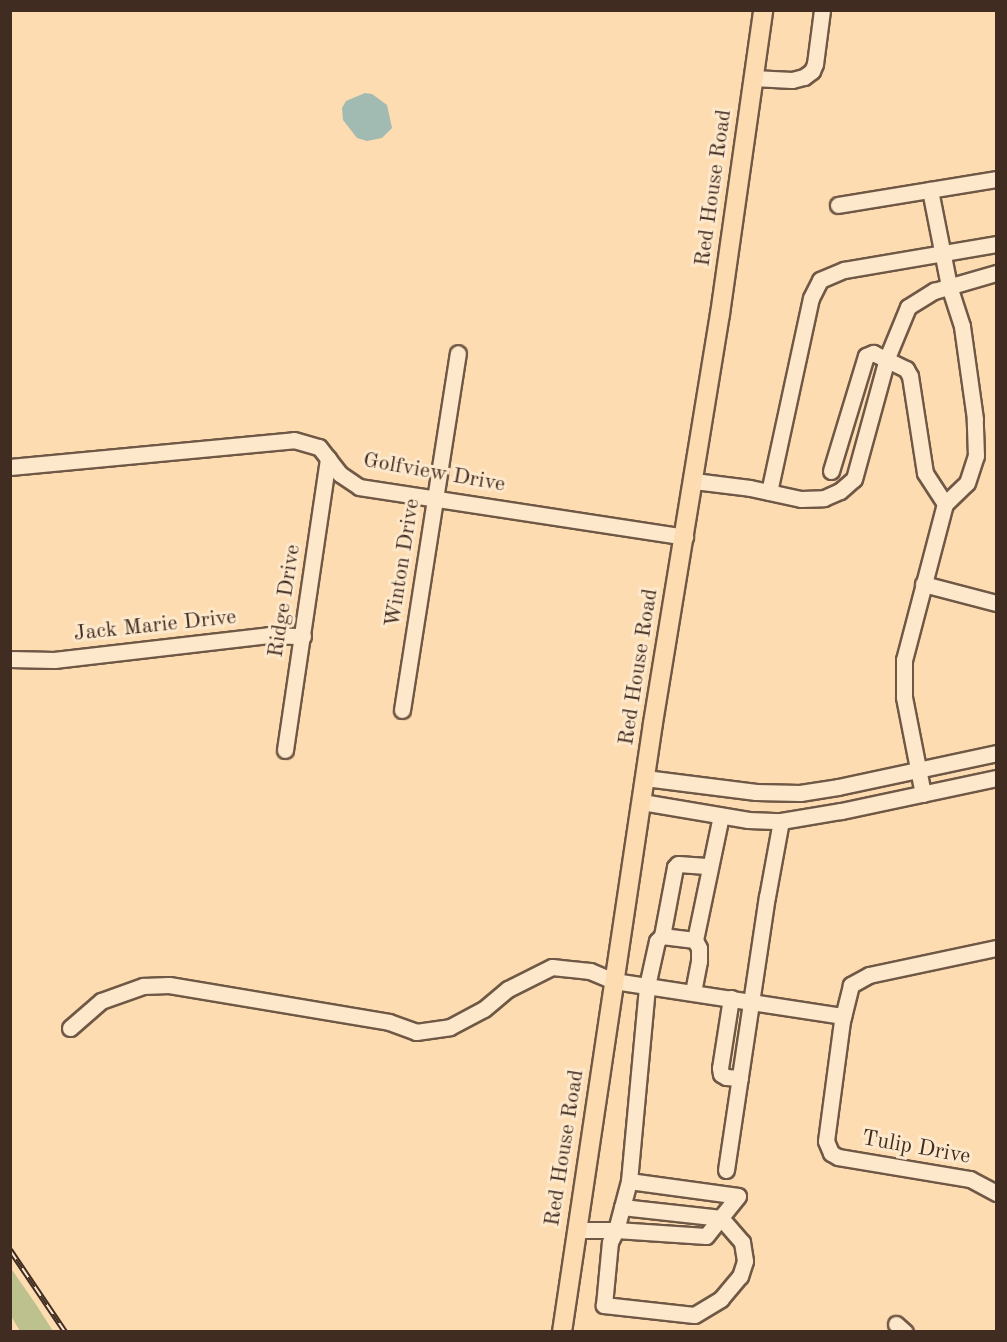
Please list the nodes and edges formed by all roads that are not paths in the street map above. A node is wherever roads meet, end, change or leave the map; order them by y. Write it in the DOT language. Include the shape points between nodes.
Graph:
graph roads {
  1 [pos="763,10"];
  2 [pos="822,10"];
  3 [pos="753,78"];
  4 [pos="996,179"];
  5 [pos="930,190"];
  6 [pos="838,205"];
  7 [pos="996,244"];
  8 [pos="943,253"];
  9 [pos="996,273"];
  10 [pos="950,286"];
  11 [pos="458,352"];
  12 [pos="887,358"];
  13 [pos="840,440"];
  14 [pos="865,448"];
  15 [pos="328,458"];
  16 [pos="10,467"];
  17 [pos="831,471"];
  18 [pos="694,481"];
  19 [pos="769,492"];
  20 [pos="436,498"];
  21 [pos="945,504"];
  22 [pos="685,537"];
  23 [pos="923,584"];
  24 [pos="996,603"];
  25 [pos="303,636"];
  26 [pos="10,659"];
  27 [pos="402,710"];
  28 [pos="285,750"];
  29 [pos="996,753"];
  30 [pos="645,778"];
  31 [pos="996,778"];
  32 [pos="921,782"];
  33 [pos="642,802"];
  34 [pos="721,816"];
  35 [pos="781,821"];
  36 [pos="710,866"];
  37 [pos="663,936"];
  38 [pos="695,940"];
  39 [pos="996,948"];
  40 [pos="614,981"];
  41 [pos="647,986"];
  42 [pos="693,992"];
  43 [pos="731,998"];
  44 [pos="751,1002"];
  45 [pos="843,1016"];
  46 [pos="70,1028"];
  47 [pos="740,1078"];
  48 [pos="726,1170"];
  49 [pos="629,1181"];
  50 [pos="996,1193"];
  51 [pos="622,1207"];
  52 [pos="721,1218"];
  53 [pos="577,1230"];
  54 [pos="616,1230"];
  55 [pos="562,1332"];
  1 -- 3 [label="main road, Red House Road"];
  2 -- 3 [label="street" via="812,71 792,80"];
  3 -- 18 [label="main road, Red House Road"];
  4 -- 5 [label="street"];
  5 -- 6 [label="street"];
  5 -- 8 [label="street"];
  7 -- 8 [label="street"];
  8 -- 10 [label="street"];
  8 -- 19 [label="street" via="844,270 820,280 811,298"];
  9 -- 10 [label="street"];
  10 -- 12 [label="street" via="908,307"];
  10 -- 21 [label="street" via="962,326 976,456 967,483"];
  11 -- 20 [label="street, Winton Drive"];
  12 -- 13 [label="street" via="873,353 866,357"];
  12 -- 14 [label="street"];
  12 -- 21 [label="street" via="910,375 925,472"];
  13 -- 14 [label="street"];
  13 -- 17 [label="street"];
  14 -- 19 [label="street" via="854,479 840,491 813,500"];
  15 -- 16 [label="street, Golfview Drive" via="319,447 294,440"];
  15 -- 20 [label="street, Golfview Drive" via="340,474 359,487"];
  15 -- 25 [label="street, Ridge Drive"];
  18 -- 19 [label="street"];
  18 -- 22 [label="main road, Red House Road"];
  20 -- 22 [label="street, Golfview Drive"];
  20 -- 27 [label="street, Winton Drive"];
  21 -- 23 [label="street"];
  22 -- 30 [label="main road, Red House Road"];
  23 -- 24 [label="street"];
  23 -- 32 [label="street" via="903,673 904,698"];
  25 -- 26 [label="street, Jack Marie Drive" via="269,635 54,660"];
  25 -- 28 [label="street, Ridge Drive"];
  29 -- 32 [label="street"];
  30 -- 32 [label="street" via="786,794"];
  30 -- 33 [label="main road, Red House Road"];
  31 -- 32 [label="street"];
  32 -- 35 [label="street" via="831,813"];
  33 -- 34 [label="street"];
  33 -- 40 [label="main road, Red House Road"];
  34 -- 35 [label="street"];
  34 -- 36 [label="street"];
  35 -- 44 [label="street"];
  36 -- 37 [label="street" via="675,867"];
  36 -- 38 [label="street"];
  37 -- 38 [label="street"];
  37 -- 41 [label="street" via="657,941"];
  38 -- 42 [label="street" via="699,961"];
  39 -- 45 [label="street" via="859,979 851,985"];
  40 -- 41 [label="street"];
  40 -- 46 [label="street" via="590,971 552,967 507,989 484,1009 450,1027 416,1032 389,1022 196,988 143,986 101,1001"];
  40 -- 53 [label="main road, Red House Road"];
  41 -- 42 [label="street"];
  41 -- 49 [label="street"];
  42 -- 43 [label="street"];
  43 -- 44 [label="street"];
  43 -- 47 [label="street" via="720,1068 726,1077"];
  44 -- 45 [label="street"];
  44 -- 47 [label="street"];
  45 -- 50 [label="street, Tulip Drive" via="828,1112 828,1148 838,1157 970,1179"];
  47 -- 48 [label="street"];
  49 -- 51 [label="street"];
  49 -- 52 [label="street" via="738,1196"];
  51 -- 52 [label="street"];
  51 -- 54 [label="street"];
  52 -- 54 [label="street" via="706,1236"];
  52 -- 54 [label="street" via="742,1242 745,1261 740,1276 721,1299 694,1315 604,1305 610,1242"];
  53 -- 54 [label="street"];
  53 -- 55 [label="main road, Red House Road"];
}
